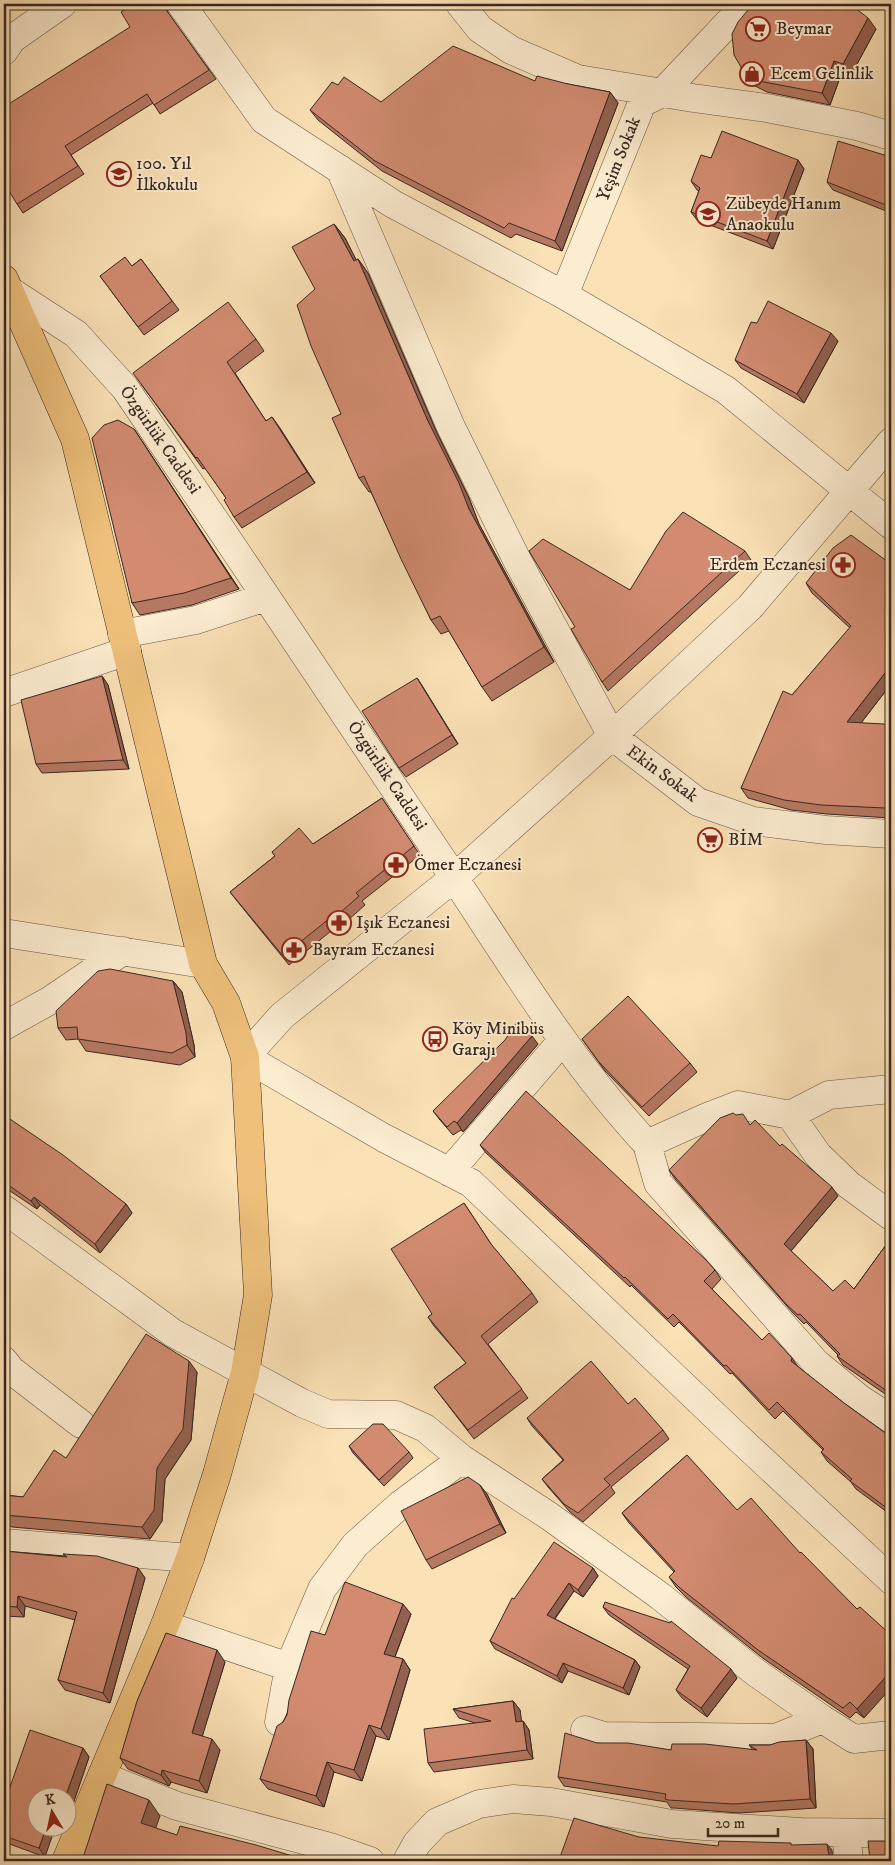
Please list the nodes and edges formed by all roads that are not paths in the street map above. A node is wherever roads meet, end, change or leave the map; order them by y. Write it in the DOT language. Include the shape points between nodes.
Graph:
graph roads {
  1 [pos="62,4"];
  2 [pos="181,4"];
  3 [pos="460,4"];
  4 [pos="746,4"];
  5 [pos="4,51"];
  6 [pos="662,93"];
  7 [pos="891,136"];
  8 [pos="340,169"];
  9 [pos="7,285"];
  10 [pos="564,294"];
  11 [pos="891,442"];
  12 [pos="850,490"];
  13 [pos="891,526"];
  14 [pos="266,596"];
  15 [pos="124,643"];
  16 [pos="4,693"];
  17 [pos="612,736"];
  18 [pos="891,834"];
  19 [pos="454,877"];
  20 [pos="4,932"];
  21 [pos="123,951"];
  22 [pos="203,964"];
  23 [pos="4,1026"];
  24 [pos="562,1041"];
  25 [pos="245,1057"];
  26 [pos="891,1090"];
  27 [pos="790,1114"];
  28 [pos="648,1144"];
  29 [pos="449,1172"];
  30 [pos="4,1209"];
  31 [pos="891,1216"];
  32 [pos="6,1371"];
  33 [pos="246,1373"];
  34 [pos="891,1419"];
  35 [pos="81,1424"];
  36 [pos="462,1459"];
  37 [pos="4,1543"];
  38 [pos="190,1558"];
  39 [pos="891,1580"];
  40 [pos="165,1625"];
  41 [pos="289,1667"];
  42 [pos="822,1719"];
  43 [pos="279,1722"];
  44 [pos="585,1730"];
  45 [pos="891,1735"];
  46 [pos="102,1776"];
  47 [pos="846,1833"];
  48 [pos="891,1833"];
  49 [pos="66,1861"];
  50 [pos="370,1861"];
  51 [pos="407,1861"];
  52 [pos="849,1861"];
  1 -- 5 [label="street" via="12,39"];
  2 -- 8 [label="street" via="264,120"];
  3 -- 6 [label="street" via="480,29 512,50 578,79"];
  4 -- 6 [label="street, Yeşim Sokak"];
  6 -- 7 [label="street" via="767,108"];
  6 -- 10 [label="street, Yeşim Sokak" via="642,103"];
  8 -- 10 [label="street" via="393,204"];
  8 -- 17 [label="street" via="451,426 517,560"];
  9 -- 14 [label="street, Özgürlük Caddesi" via="76,334 125,388"];
  9 -- 15 [label="main road" via="75,439"];
  10 -- 12 [label="street" via="726,390"];
  11 -- 12 [label="street"];
  12 -- 13 [label="street"];
  12 -- 17 [label="street" via="750,607"];
  14 -- 15 [label="street"];
  14 -- 19 [label="street, Özgürlük Caddesi"];
  15 -- 16 [label="street"];
  15 -- 22 [label="main road"];
  17 -- 18 [label="street, Ekin Sokak" via="698,802 752,821"];
  17 -- 19 [label="street"];
  19 -- 24 [label="street, Özgürlük Caddesi"];
  19 -- 25 [label="street" via="282,1016"];
  20 -- 21 [label="street"];
  21 -- 22 [label="street"];
  21 -- 23 [label="street"];
  22 -- 25 [label="main road" via="226,1003"];
  24 -- 28 [label="street, Özgürlük Caddesi"];
  24 -- 29 [label="street"];
  25 -- 29 [label="street"];
  25 -- 33 [label="main road" via="258,1295"];
  26 -- 27 [label="street" via="829,1095"];
  27 -- 28 [label="street" via="738,1105"];
  27 -- 31 [label="street" via="818,1155 849,1185"];
  28 -- 34 [label="street" via="658,1183 816,1362 860,1399"];
  29 -- 39 [label="street" via="471,1184"];
  30 -- 33 [label="street" via="173,1333"];
  32 -- 35 [label="street"];
  33 -- 36 [label="street" via="328,1414 396,1415 425,1428"];
  33 -- 38 [label="main road"];
  36 -- 41 [label="street" via="400,1505 355,1545 322,1589"];
  36 -- 42 [label="street" via="549,1516 660,1596 755,1672"];
  37 -- 38 [label="street"];
  38 -- 40 [label="main road"];
  40 -- 41 [label="street"];
  40 -- 46 [label="main road"];
  41 -- 43 [label="street"];
  42 -- 44 [label="street" via="776,1738 604,1736"];
  42 -- 45 [label="street" via="854,1738"];
  46 -- 49 [label="main road"];
  46 -- 50 [label="street" via="176,1806 330,1847"];
  47 -- 48 [label="street"];
  47 -- 51 [label="street" via="672,1824 551,1802 513,1799 479,1804 438,1822 417,1843"];
  47 -- 52 [label="street"];
}
